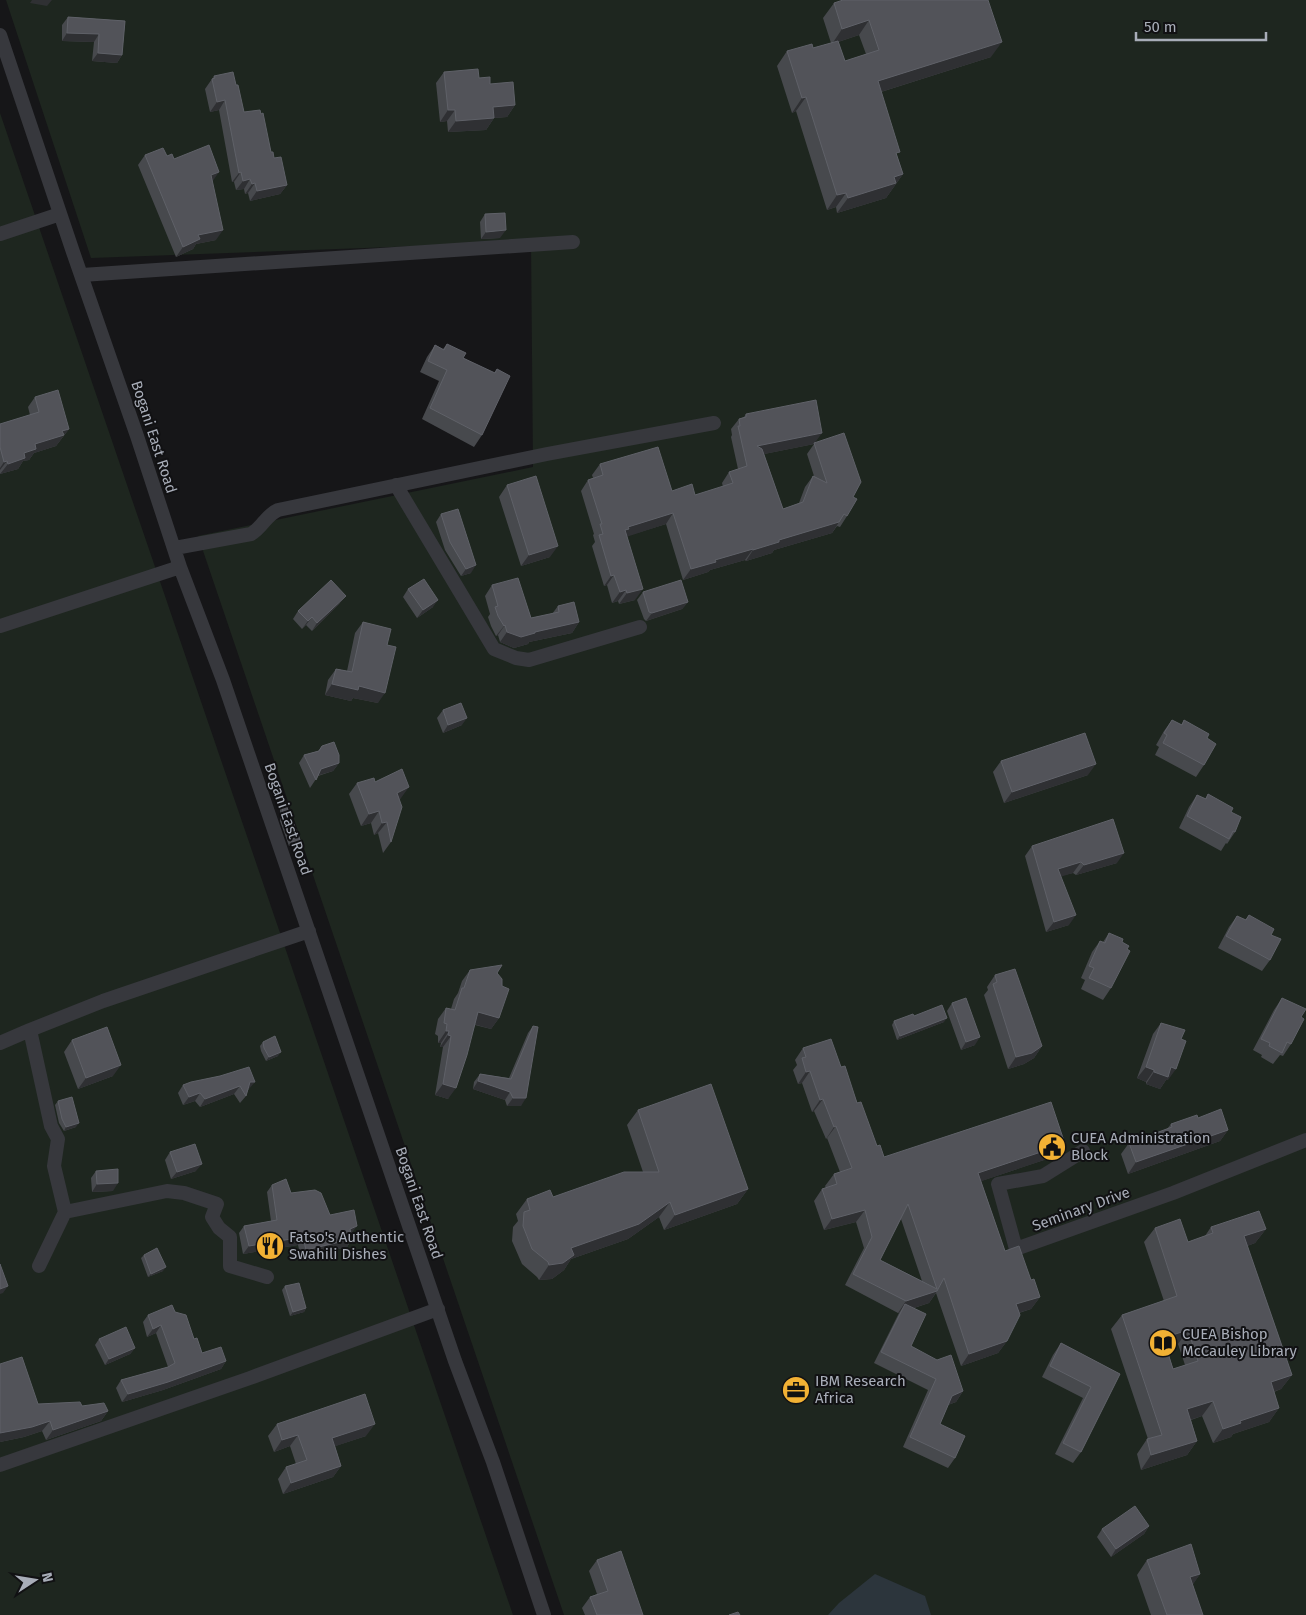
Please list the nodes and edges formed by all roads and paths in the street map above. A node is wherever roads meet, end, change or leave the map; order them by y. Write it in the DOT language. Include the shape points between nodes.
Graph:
graph roads {
  1 [pos="0,35"];
  2 [pos="60,214"];
  3 [pos="0,234"];
  4 [pos="573,242"];
  5 [pos="82,275"];
  6 [pos="714,423"];
  7 [pos="396,486"];
  8 [pos="175,548"];
  9 [pos="180,567"];
  10 [pos="0,626"];
  11 [pos="640,626"];
  12 [pos="309,931"];
  13 [pos="30,1030"];
  14 [pos="0,1043"];
  15 [pos="1306,1140"];
  16 [pos="1084,1151"];
  17 [pos="65,1212"];
  18 [pos="39,1266"];
  19 [pos="267,1277"];
  20 [pos="438,1309"];
  21 [pos="0,1465"];
  22 [pos="544,1615"];
  1 -- 2 [label="street, Bogani East Road"];
  2 -- 3 [label="street"];
  2 -- 5 [label="street, Bogani East Road"];
  4 -- 5 [label="street"];
  5 -- 8 [label="street, Bogani East Road"];
  6 -- 7 [label="street"];
  7 -- 8 [label="street" via="278,510 251,534"];
  7 -- 11 [label="street" via="494,650 529,660"];
  8 -- 9 [label="street, Bogani East Road"];
  9 -- 10 [label="street"];
  9 -- 12 [label="street, Bogani East Road" via="223,680"];
  12 -- 13 [label="street" via="103,1001"];
  12 -- 20 [label="street, Bogani East Road"];
  13 -- 14 [label="street"];
  13 -- 17 [label="street" via="52,1126 58,1139 54,1166"];
  15 -- 16 [label="street, Seminary Drive" via="1173,1193 1016,1249 998,1184 1042,1176"];
  17 -- 18 [label="street"];
  17 -- 19 [label="street" via="167,1191 184,1193 217,1204 212,1216 230,1237 230,1266"];
  20 -- 21 [label="street"];
  20 -- 22 [label="street, Bogani East Road"];
}
